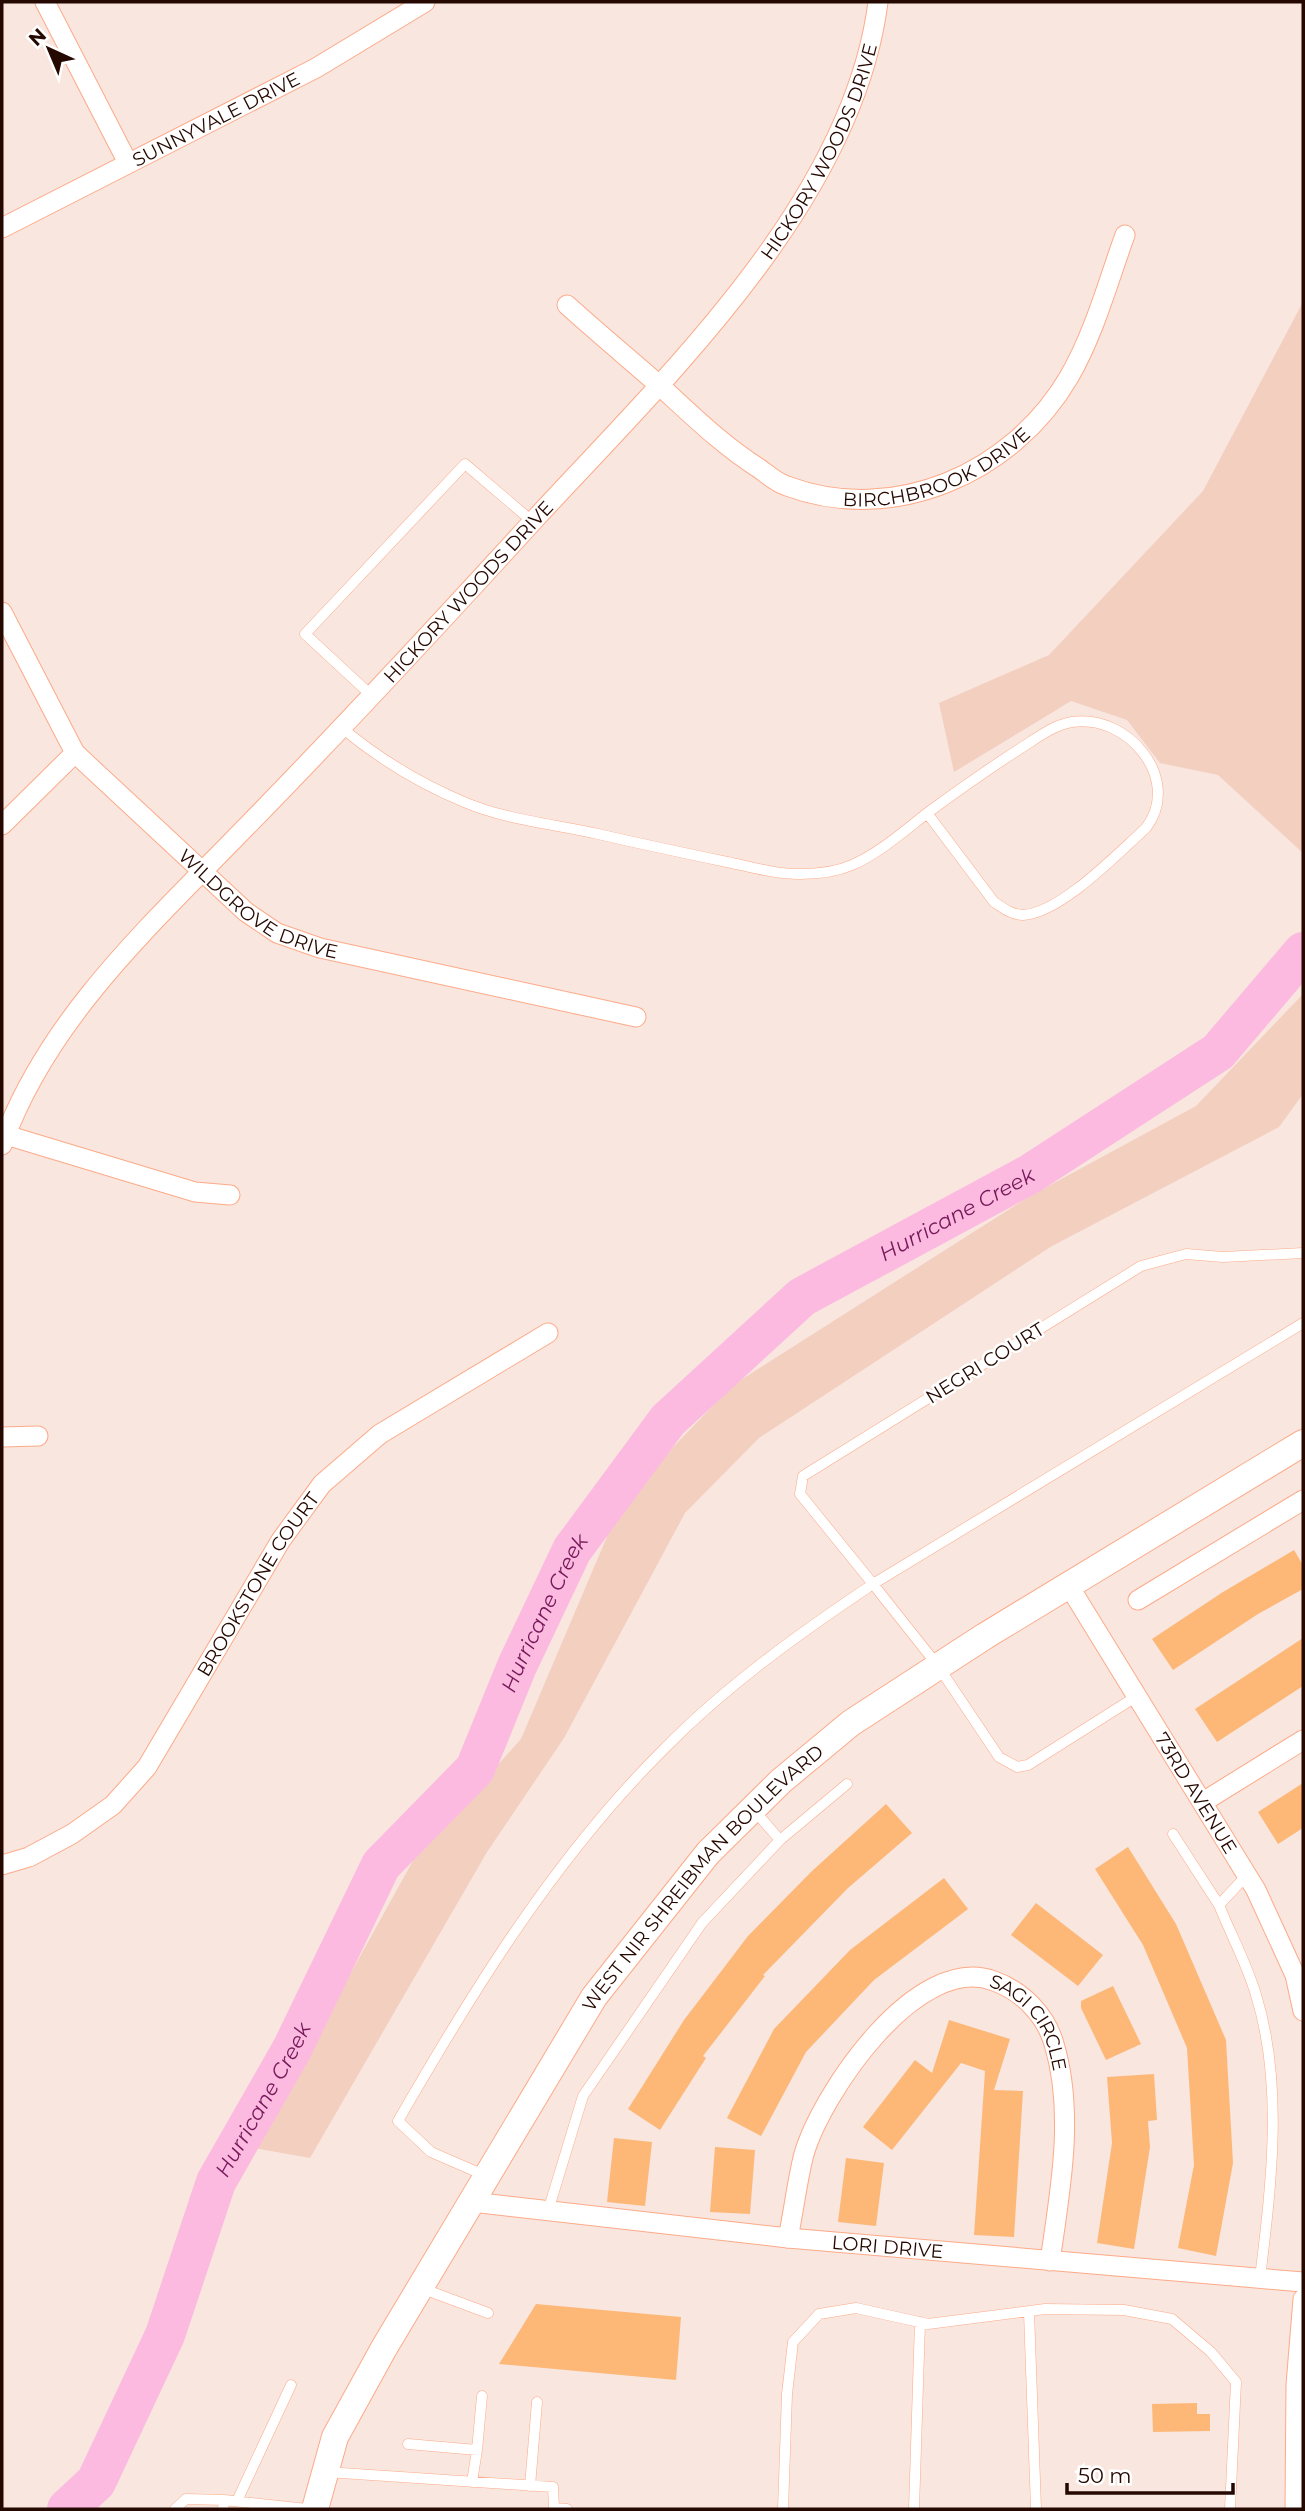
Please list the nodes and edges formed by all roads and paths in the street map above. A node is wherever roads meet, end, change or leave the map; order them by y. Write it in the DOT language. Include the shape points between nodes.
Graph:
graph roads {
  1 [pos="45,2"];
  2 [pos="425,2"];
  3 [pos="878,2"];
  4 [pos="128,163"];
  5 [pos="2,228"];
  6 [pos="1125,235"];
  7 [pos="567,305"];
  8 [pos="659,385"];
  9 [pos="533,522"];
  10 [pos="2,612"];
  11 [pos="372,696"];
  12 [pos="342,728"];
  13 [pos="75,754"];
  14 [pos="927,813"];
  15 [pos="2,825"];
  16 [pos="202,872"];
  17 [pos="636,1017"];
  18 [pos="4,1140"];
  19 [pos="230,1195"];
  20 [pos="1303,1253"];
  21 [pos="1303,1323"];
  22 [pos="548,1333"];
  23 [pos="37,1436"];
  24 [pos="2,1437"];
  25 [pos="1303,1443"];
  26 [pos="1303,1500"];
  27 [pos="873,1584"];
  28 [pos="1069,1586"];
  29 [pos="1138,1600"];
  30 [pos="938,1666"];
  31 [pos="1138,1696"];
  32 [pos="1303,1741"];
  33 [pos="847,1784"];
  34 [pos="1203,1802"];
  35 [pos="753,1809"];
  36 [pos="1173,1834"];
  37 [pos="780,1840"];
  38 [pos="2,1865"];
  39 [pos="1247,1875"];
  40 [pos="1219,1905"];
  41 [pos="1299,1973"];
  42 [pos="1303,2011"];
  43 [pos="488,2177"];
  44 [pos="472,2202"];
  45 [pos="548,2211"];
  46 [pos="788,2238"];
  47 [pos="1050,2261"];
  48 [pos="1260,2278"];
  49 [pos="1303,2282"];
  50 [pos="420,2288"];
  51 [pos="1303,2299"];
  52 [pos="1029,2312"];
  53 [pos="488,2313"];
  54 [pos="920,2322"];
  55 [pos="291,2385"];
  56 [pos="482,2396"];
  57 [pos="537,2402"];
  58 [pos="408,2444"];
  59 [pos="477,2450"];
  60 [pos="325,2472"];
  61 [pos="472,2482"];
  62 [pos="530,2486"];
  63 [pos="237,2501"];
  64 [pos="224,2505"];
  65 [pos="175,2509"];
  66 [pos="307,2509"];
  67 [pos="315,2509"];
  68 [pos="567,2509"];
  69 [pos="783,2509"];
  70 [pos="914,2509"];
  71 [pos="1036,2509"];
  72 [pos="1230,2509"];
  73 [pos="1295,2509"];
  1 -- 4 [label="street"];
  2 -- 4 [label="street, SUNNYVALE DRIVE" via="316,68"];
  3 -- 8 [label="street, HICKORY WOODS DRIVE" via="859,79 803,203 761,263"];
  4 -- 5 [label="street, SUNNYVALE DRIVE"];
  6 -- 8 [label="street, BIRCHBROOK DRIVE" via="1069,376 1042,417 1008,451 938,487 862,499 786,486 726,448"];
  7 -- 8 [label="street, BIRCHBROOK DRIVE"];
  8 -- 9 [label="street, HICKORY WOODS DRIVE"];
  9 -- 11 [label="street, HICKORY WOODS DRIVE"];
  9 -- 11 [label="lane" via="465,464 305,634"];
  10 -- 13 [label="street, WILDGROVE DRIVE"];
  11 -- 12 [label="street, HICKORY WOODS DRIVE"];
  12 -- 14 [label="lane" via="402,770 465,803 770,871 799,874 851,866"];
  12 -- 16 [label="street, HICKORY WOODS DRIVE"];
  13 -- 15 [label="street"];
  13 -- 16 [label="street, WILDGROVE DRIVE"];
  14 -- 14 [label="lane" via="1054,727 1073,722 1089,722 1125,736 1141,748 1159,786 1160,802 1146,828 1070,894 1038,912 1021,915 994,902"];
  16 -- 17 [label="street, WILDGROVE DRIVE" via="277,933 320,948"];
  16 -- 18 [label="street, HICKORY WOODS DRIVE" via="71,1016 34,1073"];
  18 -- 19 [label="street" via="195,1192"];
  20 -- 27 [label="lane, NEGRI COURT" via="1186,1254 1141,1266 803,1476 800,1494"];
  21 -- 27 [label="lane"];
  22 -- 38 [label="street, BROOKSTONE COURT" via="380,1434 322,1484 281,1540 147,1767 113,1805 72,1834 29,1857"];
  23 -- 24 [label="street"];
  25 -- 28 [label="main road, WEST NIR SHREIBMAN BOULEVARD"];
  26 -- 29 [label="street"];
  27 -- 30 [label="lane, NEGRI COURT"];
  27 -- 43 [label="lane" via="773,1653 667,1746 584,1838 472,1993 398,2121 430,2152"];
  28 -- 30 [label="main road, WEST NIR SHREIBMAN BOULEVARD"];
  28 -- 31 [label="street, 73RD AVENUE"];
  30 -- 31 [label="lane, NEGRI COURT" via="999,1757 1017,1768"];
  30 -- 35 [label="main road, WEST NIR SHREIBMAN BOULEVARD" via="851,1723"];
  31 -- 34 [label="street, 73RD AVENUE"];
  32 -- 34 [label="street"];
  33 -- 37 [label="lane"];
  34 -- 39 [label="street, 73RD AVENUE"];
  35 -- 37 [label="lane"];
  35 -- 43 [label="main road, WEST NIR SHREIBMAN BOULEVARD" via="708,1853 594,1997"];
  36 -- 40 [label="lane"];
  37 -- 45 [label="lane" via="702,1923 583,2096"];
  39 -- 40 [label="lane"];
  39 -- 41 [label="street, 73RD AVENUE"];
  40 -- 48 [label="lane" via="1256,1995 1271,2075 1270,2194"];
  41 -- 42 [label="street, 73RD AVENUE"];
  43 -- 44 [label="main road, WEST NIR SHREIBMAN BOULEVARD"];
  44 -- 45 [label="street, LORI DRIVE"];
  44 -- 50 [label="main road, WEST NIR SHREIBMAN BOULEVARD"];
  45 -- 46 [label="street, LORI DRIVE"];
  46 -- 47 [label="street, LORI DRIVE"];
  46 -- 47 [label="street, SAGI CIRCLE" via="805,2153 823,2110 865,2047 926,1991 947,1982 989,1979 1024,1998 1054,2041 1063,2107"];
  47 -- 48 [label="street, LORI DRIVE"];
  48 -- 49 [label="street, LORI DRIVE"];
  50 -- 53 [label="lane"];
  50 -- 60 [label="main road, WEST NIR SHREIBMAN BOULEVARD" via="335,2437"];
  51 -- 73 [label="street" via="1296,2385"];
  52 -- 54 [label="lane"];
  52 -- 71 [label="lane"];
  52 -- 72 [label="lane" via="1124,2310 1172,2319 1211,2352 1236,2382"];
  54 -- 69 [label="lane" via="856,2308 819,2314 793,2342"];
  54 -- 70 [label="lane"];
  55 -- 63 [label="lane"];
  56 -- 59 [label="lane"];
  57 -- 62 [label="lane"];
  58 -- 59 [label="lane"];
  59 -- 61 [label="lane"];
  60 -- 61 [label="lane"];
  60 -- 67 [label="main road, WEST NIR SHREIBMAN BOULEVARD"];
  61 -- 62 [label="lane"];
  62 -- 68 [label="lane" via="553,2487 554,2508"];
  63 -- 64 [label="lane"];
  63 -- 66 [label="lane"];
  64 -- 65 [label="lane" via="186,2499"];
}
